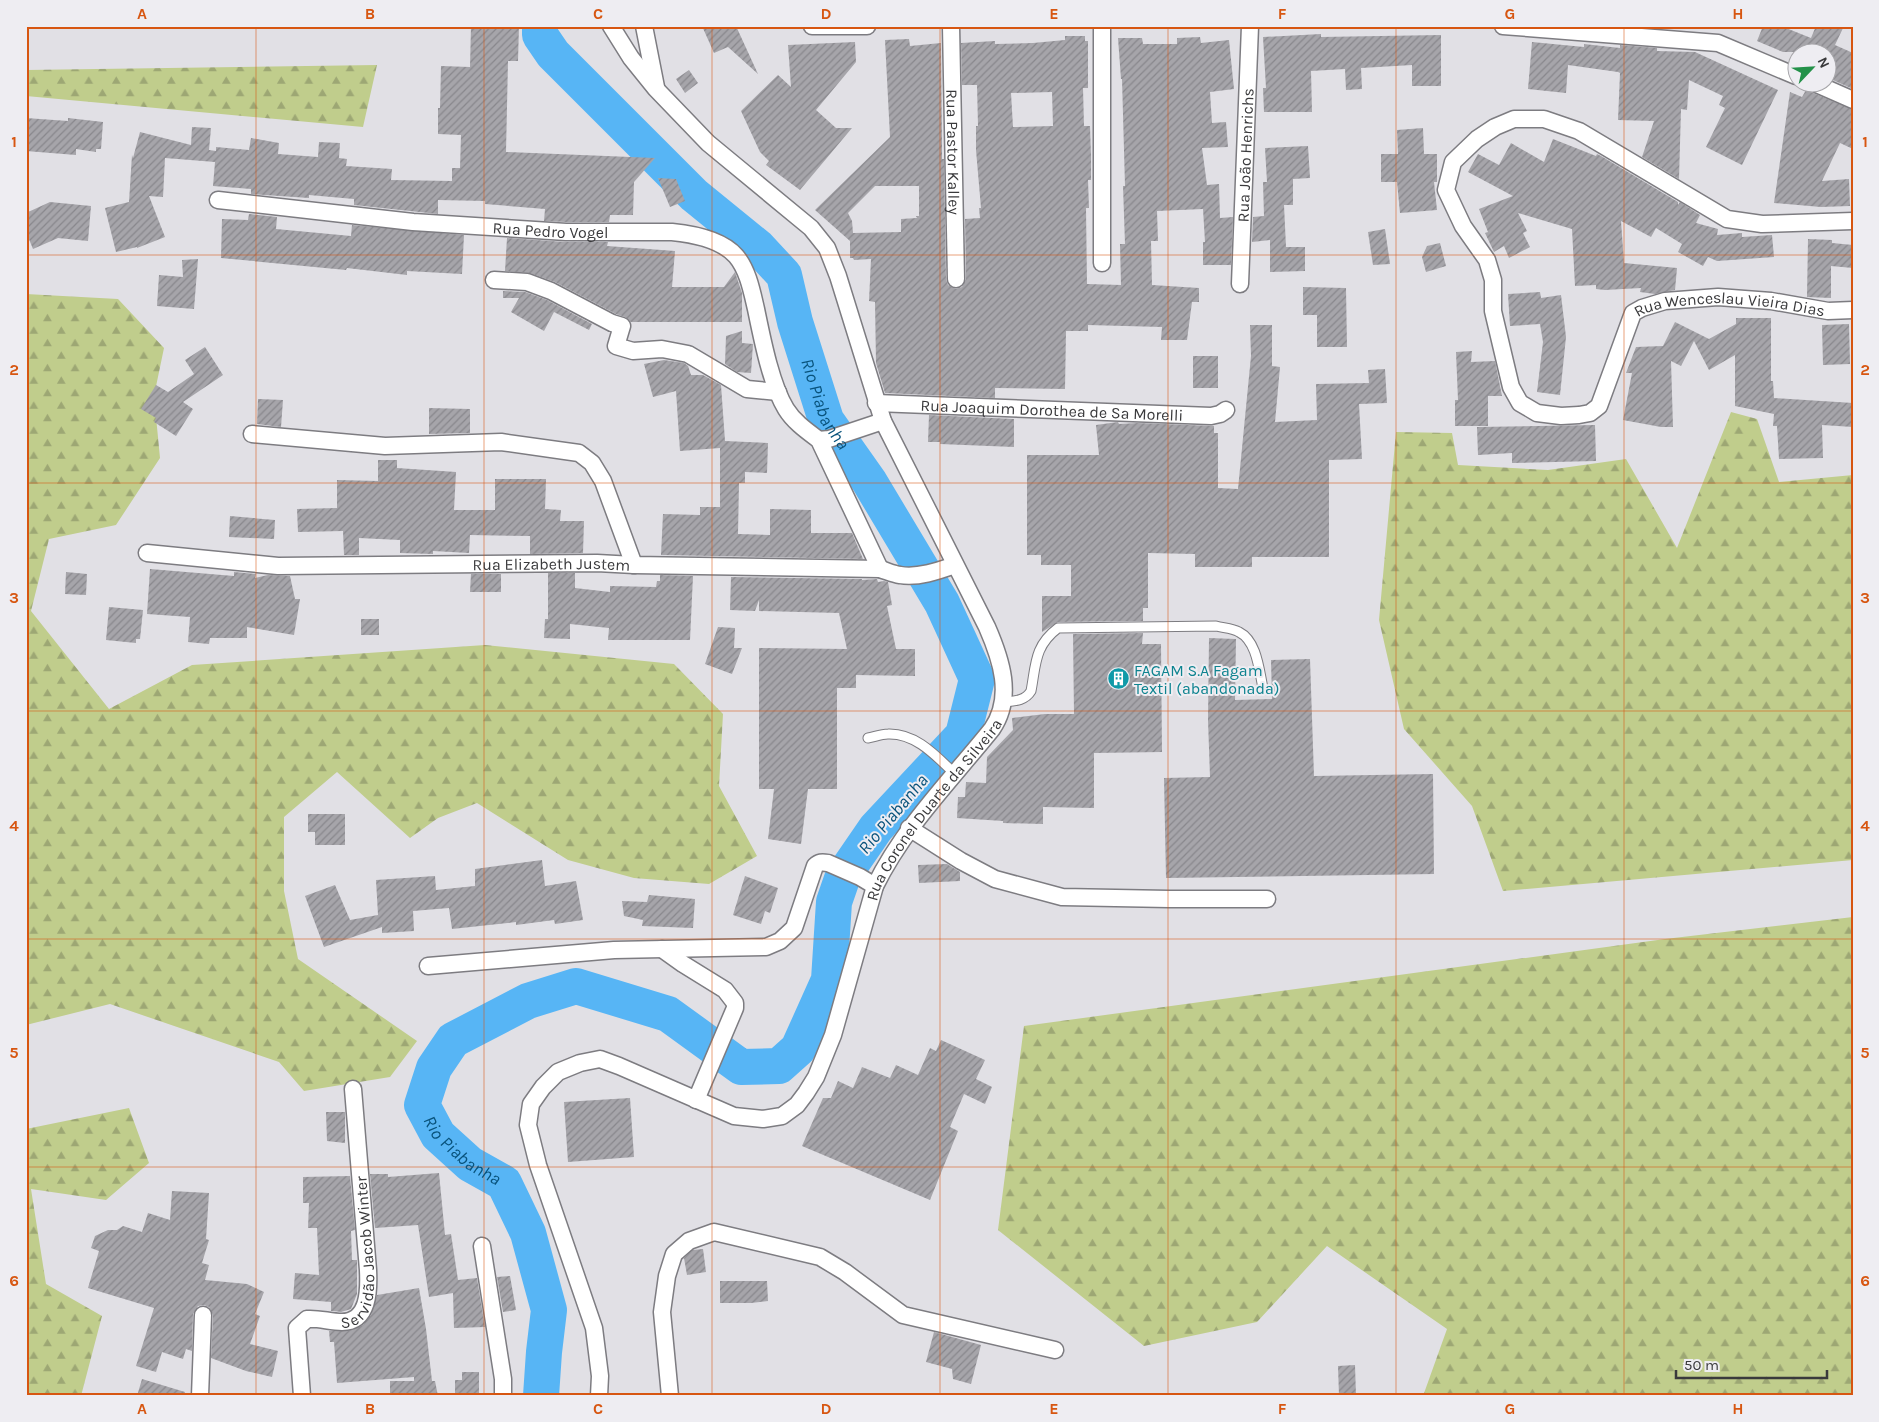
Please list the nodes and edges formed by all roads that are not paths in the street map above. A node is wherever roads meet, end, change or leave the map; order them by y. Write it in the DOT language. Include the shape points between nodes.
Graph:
graph roads {
  1 [pos="611,26"];
  2 [pos="644,26"];
  3 [pos="812,26"];
  4 [pos="867,26"];
  5 [pos="951,26"];
  6 [pos="1102,26"];
  7 [pos="1250,26"];
  8 [pos="1503,26"];
  9 [pos="829,27"];
  10 [pos="1718,34"];
  11 [pos="1786,71"];
  12 [pos="656,89"];
  13 [pos="1835,92"];
  14 [pos="1853,100"];
  15 [pos="218,200"];
  16 [pos="1853,221"];
  17 [pos="1102,263"];
  18 [pos="956,279"];
  19 [pos="494,280"];
  20 [pos="1240,284"];
  21 [pos="1853,310"];
  22 [pos="778,392"];
  23 [pos="876,403"];
  24 [pos="1226,410"];
  25 [pos="876,423"];
  26 [pos="252,434"];
  27 [pos="824,439"];
  28 [pos="147,553"];
  29 [pos="634,565"];
  30 [pos="955,565"];
  31 [pos="880,569"];
  32 [pos="1263,688"];
  33 [pos="1004,702"];
  34 [pos="868,738"];
  35 [pos="950,768"];
  36 [pos="909,828"];
  37 [pos="875,886"];
  38 [pos="1267,898"];
  39 [pos="662,949"];
  40 [pos="428,966"];
  41 [pos="353,1089"];
  42 [pos="696,1100"];
  43 [pos="482,1246"];
  44 [pos="203,1315"];
  45 [pos="1055,1350"];
  46 [pos="200,1396"];
  47 [pos="302,1396"];
  48 [pos="503,1396"];
  49 [pos="599,1396"];
  50 [pos="670,1396"];
  1 -- 12 [label="street, Rua Coronel Duarte da Silveira"];
  2 -- 12 [label="street"];
  3 -- 9 [label="street"];
  4 -- 9 [label="street"];
  5 -- 18 [label="street, Rua Pastor Kalley"];
  6 -- 17 [label="street"];
  7 -- 20 [label="street, Rua João Henrichs"];
  8 -- 10 [label="street"];
  10 -- 11 [label="street"];
  12 -- 23 [label="street, Rua Coronel Duarte da Silveira" via="708,143 812,228 827,248"];
  13 -- 14 [label="street"];
  15 -- 22 [label="street, Rua Pedro Vogel" via="413,222 566,232 672,232 707,239 736,255 746,273"];
  16 -- 21 [label="street, Rua Wenceslau Vieira Dias" via="1762,224 1727,219 1579,131 1544,119 1514,119 1477,139 1452,162 1446,190 1463,226 1486,260 1493,280 1493,311 1511,387 1520,404 1537,413 1580,415 1599,406 1633,313 1642,308 1665,301 1718,297 1771,301 1828,311"];
  19 -- 22 [label="street" via="527,282 622,326 616,346 633,351 662,349 688,354 747,389"];
  22 -- 27 [label="street, Rua Pedro Vogel" via="786,409 801,426"];
  23 -- 24 [label="street, Rua Joaquim Dorothea de Sa Morelli" via="1211,416"];
  23 -- 25 [label="street, Rua Coronel Duarte da Silveira"];
  25 -- 27 [label="street"];
  25 -- 30 [label="street, Rua Coronel Duarte da Silveira"];
  26 -- 29 [label="street" via="385,446 501,442 579,453 592,464 603,481"];
  27 -- 31 [label="street, Rua Pedro Vogel"];
  28 -- 29 [label="street, Rua Elizabeth Justem" via="278,566"];
  29 -- 31 [label="street, Rua Elizabeth Justem"];
  30 -- 31 [label="street, Rua Elizabeth Justem" via="912,575"];
  30 -- 33 [label="street, Rua Coronel Duarte da Silveira" via="997,651"];
  32 -- 33 [label="lane" via="1248,638 1238,631 1216,626 1058,628 1039,648 1031,692 1022,700"];
  33 -- 35 [label="street, Rua Coronel Duarte da Silveira" via="998,720"];
  34 -- 35 [label="lane" via="887,734 906,736 930,750"];
  35 -- 36 [label="street, Rua Coronel Duarte da Silveira"];
  36 -- 37 [label="street, Rua Coronel Duarte da Silveira"];
  36 -- 38 [label="street" via="995,879 1062,897"];
  37 -- 39 [label="street" via="820,862 815,866 794,928 780,941 756,948"];
  37 -- 42 [label="street, Rua Coronel Duarte da Silveira" via="833,1035 816,1077 797,1105 782,1116 763,1119 734,1116"];
  39 -- 40 [label="street"];
  39 -- 42 [label="street" via="725,990 735,1003"];
  41 -- 47 [label="street, Servidão Jacob Winter" via="368,1270 367,1298 360,1315 350,1321 307,1319 297,1328"];
  42 -- 49 [label="street, Rua Coronel Duarte da Silveira" via="600,1059 558,1072 531,1104 528,1125 538,1164 594,1328"];
  43 -- 48 [label="street"];
  44 -- 46 [label="street"];
  45 -- 50 [label="street" via="904,1315 820,1258 714,1232 689,1241 674,1254 667,1276 662,1312"];
}
